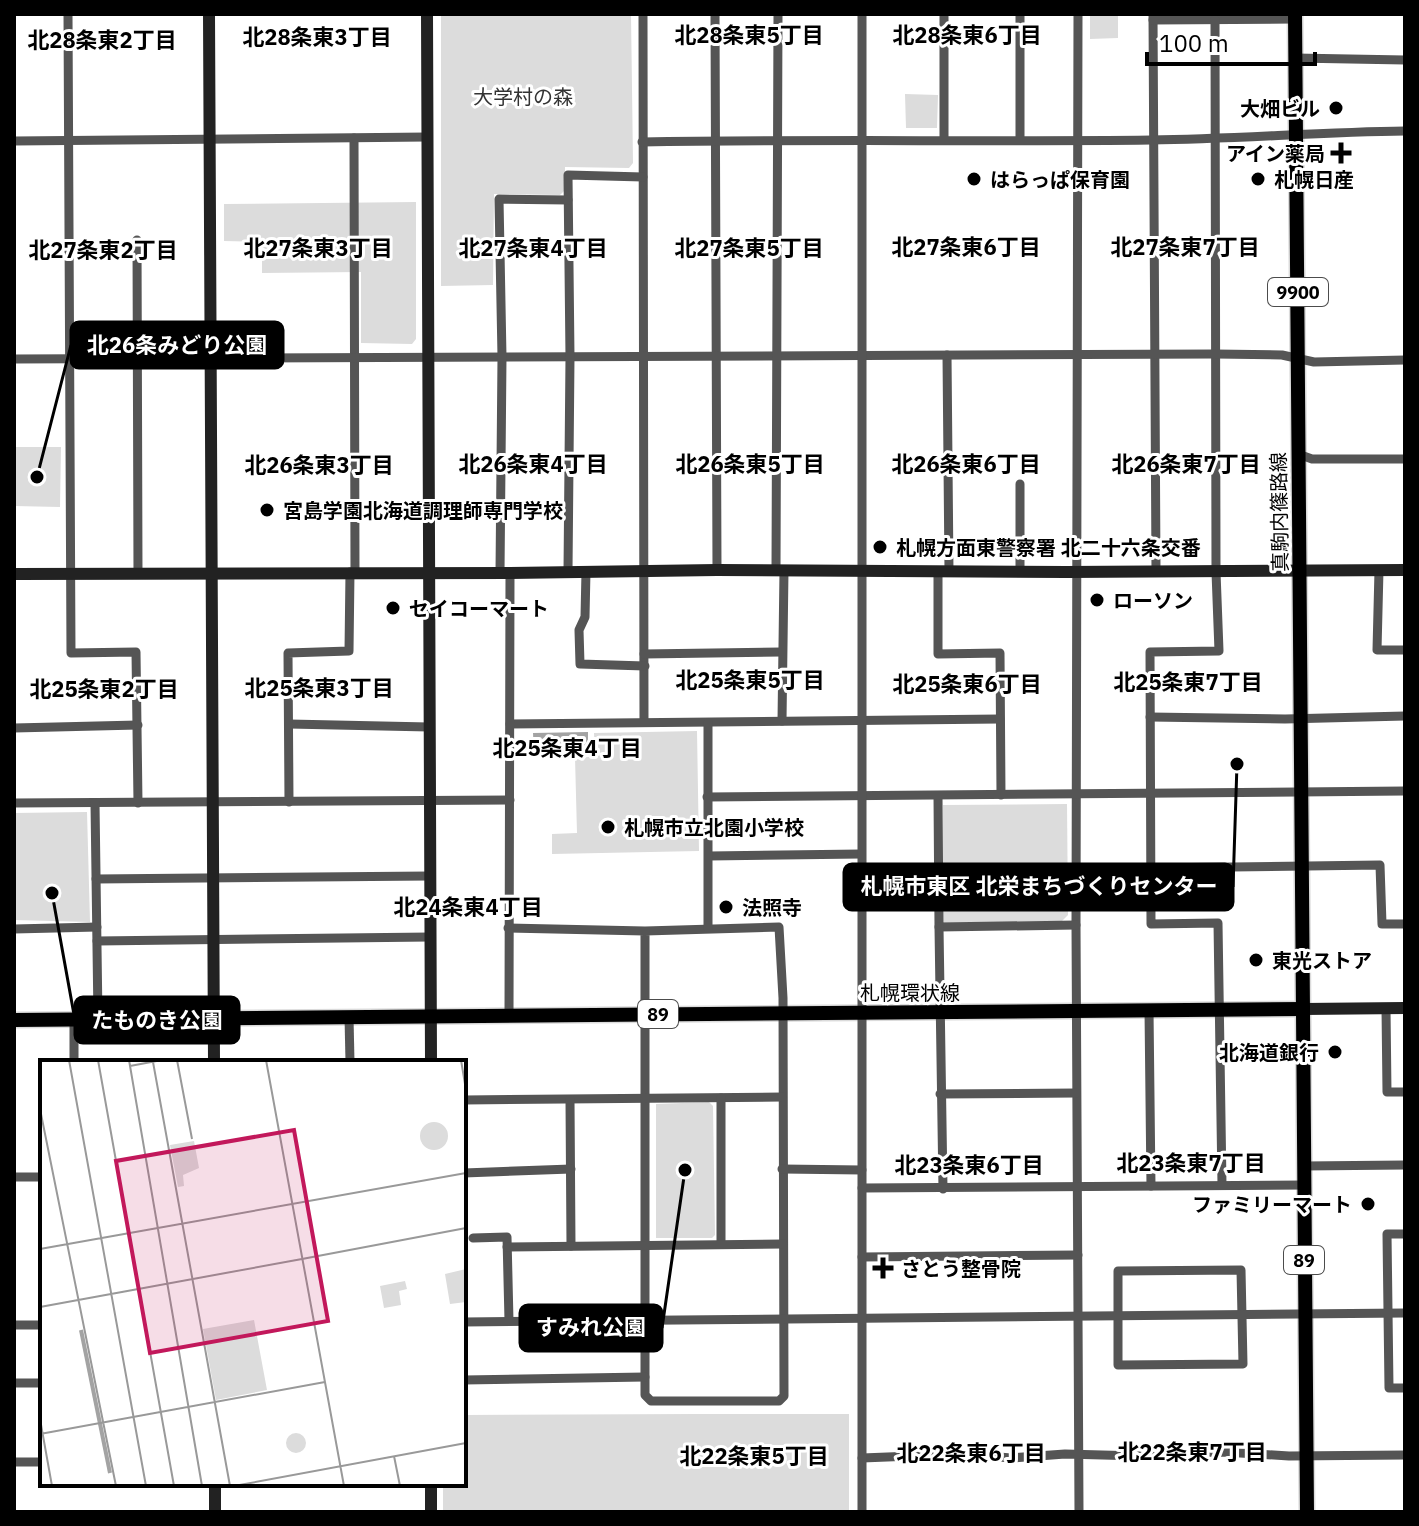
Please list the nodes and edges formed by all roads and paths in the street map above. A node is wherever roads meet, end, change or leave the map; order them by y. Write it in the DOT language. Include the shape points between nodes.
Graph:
graph roads {
  1 [pos="68,14"];
  2 [pos="209,14"];
  3 [pos="427,14"];
  4 [pos="643,14"];
  5 [pos="715,14"];
  6 [pos="778,14"];
  7 [pos="862,14"];
  8 [pos="944,14"];
  9 [pos="1020,14"];
  10 [pos="1078,14"];
  11 [pos="1295,16"];
  12 [pos="1153,17"];
  13 [pos="1215,20"];
  14 [pos="1295,58"];
  15 [pos="1405,60"];
  16 [pos="1405,131"];
  17 [pos="1295,133"];
  18 [pos="427,137"];
  19 [pos="1216,137"];
  20 [pos="354,138"];
  21 [pos="210,139"];
  22 [pos="67,140"];
  23 [pos="715,140"];
  24 [pos="778,140"];
  25 [pos="862,140"];
  26 [pos="944,140"];
  27 [pos="1020,140"];
  28 [pos="1077,140"];
  29 [pos="1154,140"];
  30 [pos="14,141"];
  31 [pos="642,142"];
  32 [pos="643,177"];
  33 [pos="568,200"];
  34 [pos="137,240"];
  35 [pos="1155,354"];
  36 [pos="1215,354"];
  37 [pos="947,355"];
  38 [pos="1077,355"];
  39 [pos="644,356"];
  40 [pos="717,356"];
  41 [pos="778,356"];
  42 [pos="861,356"];
  43 [pos="354,357"];
  44 [pos="429,357"];
  45 [pos="502,357"];
  46 [pos="570,357"];
  47 [pos="138,358"];
  48 [pos="212,358"];
  49 [pos="1298,358"];
  50 [pos="14,359"];
  51 [pos="69,359"];
  52 [pos="1405,360"];
  53 [pos="1298,454"];
  54 [pos="1405,459"];
  55 [pos="1020,484"];
  56 [pos="717,570"];
  57 [pos="780,570"];
  58 [pos="860,570"];
  59 [pos="1299,570"];
  60 [pos="1379,570"];
  61 [pos="1405,570"];
  62 [pos="568,571"];
  63 [pos="586,571"];
  64 [pos="644,571"];
  65 [pos="1020,571"];
  66 [pos="1156,571"];
  67 [pos="352,572"];
  68 [pos="428,572"];
  69 [pos="943,572"];
  70 [pos="1076,572"];
  71 [pos="1216,572"];
  72 [pos="212,573"];
  73 [pos="505,573"];
  74 [pos="14,574"];
  75 [pos="70,574"];
  76 [pos="138,574"];
  77 [pos="1405,650"];
  78 [pos="781,652"];
  79 [pos="644,654"];
  80 [pos="645,666"];
  81 [pos="1405,716"];
  82 [pos="1150,717"];
  83 [pos="1301,717"];
  84 [pos="1000,719"];
  85 [pos="782,721"];
  86 [pos="644,722"];
  87 [pos="861,722"];
  88 [pos="708,723"];
  89 [pos="289,724"];
  90 [pos="510,724"];
  91 [pos="138,725"];
  92 [pos="429,727"];
  93 [pos="14,728"];
  94 [pos="1405,791"];
  95 [pos="1301,792"];
  96 [pos="1151,794"];
  97 [pos="1001,795"];
  98 [pos="1077,795"];
  99 [pos="938,796"];
  100 [pos="707,797"];
  101 [pos="861,797"];
  102 [pos="510,800"];
  103 [pos="429,801"];
  104 [pos="213,802"];
  105 [pos="289,802"];
  106 [pos="14,803"];
  107 [pos="95,803"];
  108 [pos="138,803"];
  109 [pos="861,854"];
  110 [pos="709,856"];
  111 [pos="1151,868"];
  112 [pos="1301,868"];
  113 [pos="430,876"];
  114 [pos="214,878"];
  115 [pos="96,879"];
  116 [pos="1405,924"];
  117 [pos="1076,925"];
  118 [pos="97,927"];
  119 [pos="939,927"];
  120 [pos="508,928"];
  121 [pos="708,928"];
  122 [pos="14,929"];
  123 [pos="645,931"];
  124 [pos="430,937"];
  125 [pos="214,939"];
  126 [pos="97,941"];
  127 [pos="1386,1008"];
  128 [pos="1405,1008"];
  129 [pos="1220,1009"];
  130 [pos="1303,1009"];
  131 [pos="1077,1010"];
  132 [pos="1149,1010"];
  133 [pos="862,1012"];
  134 [pos="940,1012"];
  135 [pos="783,1013"];
  136 [pos="646,1014"];
  137 [pos="509,1015"];
  138 [pos="431,1016"];
  139 [pos="349,1017"];
  140 [pos="214,1018"];
  141 [pos="74,1019"];
  142 [pos="98,1019"];
  143 [pos="14,1020"];
  144 [pos="74,1060"];
  145 [pos="214,1060"];
  146 [pos="350,1060"];
  147 [pos="431,1060"];
  148 [pos="1405,1092"];
  149 [pos="1076,1093"];
  150 [pos="940,1094"];
  151 [pos="782,1097"];
  152 [pos="721,1098"];
  153 [pos="466,1100"];
  154 [pos="570,1100"];
  155 [pos="646,1100"];
  156 [pos="1405,1165"];
  157 [pos="1304,1166"];
  158 [pos="571,1169"];
  159 [pos="782,1169"];
  160 [pos="862,1170"];
  161 [pos="466,1173"];
  162 [pos="14,1177"];
  163 [pos="40,1177"];
  164 [pos="1222,1185"];
  165 [pos="1304,1185"];
  166 [pos="1077,1186"];
  167 [pos="1151,1186"];
  168 [pos="862,1188"];
  169 [pos="943,1189"];
  170 [pos="1405,1234"];
  171 [pos="473,1238"];
  172 [pos="721,1244"];
  173 [pos="783,1244"];
  174 [pos="646,1245"];
  175 [pos="571,1246"];
  176 [pos="507,1247"];
  177 [pos="1078,1255"];
  178 [pos="862,1257"];
  179 [pos="1387,1313"];
  180 [pos="1405,1313"];
  181 [pos="1242,1314"];
  182 [pos="1305,1314"];
  183 [pos="1118,1316"];
  184 [pos="1078,1317"];
  185 [pos="783,1319"];
  186 [pos="862,1319"];
  187 [pos="646,1320"];
  188 [pos="509,1321"];
  189 [pos="466,1322"];
  190 [pos="14,1325"];
  191 [pos="40,1325"];
  192 [pos="645,1377"];
  193 [pos="466,1380"];
  194 [pos="14,1383"];
  195 [pos="40,1383"];
  196 [pos="1405,1388"];
  197 [pos="1080,1454"];
  198 [pos="1306,1455"];
  199 [pos="1405,1455"];
  200 [pos="862,1458"];
  201 [pos="14,1462"];
  202 [pos="40,1462"];
  203 [pos="215,1486"];
  204 [pos="431,1486"];
  205 [pos="215,1512"];
  206 [pos="431,1512"];
  207 [pos="862,1512"];
  208 [pos="1079,1512"];
  209 [pos="1307,1512"];
  1 -- 22 [label="street"];
  2 -- 21 [label="street"];
  3 -- 18 [label="street"];
  4 -- 31 [label="street"];
  5 -- 23 [label="street"];
  6 -- 24 [label="street"];
  7 -- 25 [label="street"];
  8 -- 26 [label="street"];
  9 -- 27 [label="street"];
  10 -- 28 [label="street"];
  11 -- 13 [label="street"];
  11 -- 14 [label="main road, 真駒内篠路線 / 9900"];
  12 -- 13 [label="street"];
  12 -- 29 [label="street"];
  13 -- 19 [label="street"];
  14 -- 15 [label="street"];
  14 -- 17 [label="main road, 真駒内篠路線 / 9900"];
  16 -- 17 [label="street"];
  17 -- 19 [label="street"];
  17 -- 49 [label="main road, 真駒内篠路線 / 9900"];
  18 -- 20 [label="street"];
  18 -- 44 [label="street"];
  19 -- 29 [label="street"];
  19 -- 36 [label="street"];
  20 -- 21 [label="street"];
  20 -- 43 [label="street"];
  21 -- 22 [label="street"];
  21 -- 48 [label="street"];
  22 -- 30 [label="street"];
  22 -- 51 [label="street"];
  23 -- 24 [label="street"];
  23 -- 31 [label="street"];
  23 -- 40 [label="street"];
  24 -- 25 [label="street"];
  24 -- 41 [label="street"];
  25 -- 26 [label="street"];
  25 -- 42 [label="street"];
  26 -- 27 [label="street"];
  27 -- 28 [label="street"];
  28 -- 29 [label="street"];
  28 -- 38 [label="street"];
  29 -- 35 [label="street"];
  31 -- 32 [label="street"];
  32 -- 33 [label="street" via="568,175"];
  32 -- 39 [label="street"];
  33 -- 45 [label="street" via="499,199"];
  33 -- 46 [label="street"];
  34 -- 47 [label="street"];
  35 -- 36 [label="street"];
  35 -- 38 [label="street"];
  35 -- 66 [label="street"];
  36 -- 49 [label="street"];
  36 -- 71 [label="street"];
  37 -- 38 [label="street"];
  37 -- 42 [label="street"];
  37 -- 69 [label="street"];
  38 -- 70 [label="street"];
  39 -- 40 [label="street"];
  39 -- 46 [label="street"];
  39 -- 64 [label="street"];
  40 -- 41 [label="street"];
  40 -- 56 [label="street"];
  41 -- 42 [label="street"];
  41 -- 57 [label="street"];
  42 -- 58 [label="street"];
  43 -- 44 [label="street"];
  43 -- 48 [label="street"];
  43 -- 67 [label="street"];
  44 -- 45 [label="street"];
  44 -- 68 [label="street"];
  45 -- 46 [label="street"];
  45 -- 73 [label="street"];
  46 -- 62 [label="street"];
  47 -- 48 [label="street"];
  47 -- 51 [label="street"];
  47 -- 76 [label="street"];
  48 -- 72 [label="street"];
  49 -- 52 [label="street"];
  49 -- 53 [label="main road, 真駒内篠路線 / 9900"];
  50 -- 51 [label="street"];
  51 -- 75 [label="street"];
  53 -- 54 [label="street" via="1312,459"];
  53 -- 59 [label="main road, 真駒内篠路線 / 9900"];
  55 -- 65 [label="street"];
  56 -- 57 [label="street"];
  56 -- 64 [label="street"];
  57 -- 58 [label="street"];
  57 -- 78 [label="street"];
  58 -- 69 [label="street"];
  58 -- 87 [label="street"];
  59 -- 60 [label="street"];
  59 -- 71 [label="street"];
  59 -- 83 [label="main road, 真駒内篠路線 / 9900"];
  60 -- 61 [label="street"];
  60 -- 77 [label="street" via="1377,650"];
  62 -- 63 [label="street"];
  62 -- 73 [label="street"];
  63 -- 64 [label="street"];
  63 -- 80 [label="street" via="580,664"];
  64 -- 79 [label="street"];
  65 -- 69 [label="street"];
  65 -- 70 [label="street"];
  66 -- 70 [label="street"];
  66 -- 71 [label="street"];
  67 -- 68 [label="street"];
  67 -- 72 [label="street"];
  67 -- 89 [label="street" via="349,651 288,653"];
  68 -- 73 [label="street"];
  68 -- 92 [label="street"];
  69 -- 84 [label="street" via="938,654 1000,653"];
  70 -- 98 [label="street"];
  71 -- 82 [label="street" via="1219,651 1150,652"];
  72 -- 76 [label="street"];
  72 -- 104 [label="street"];
  73 -- 90 [label="street"];
  74 -- 75 [label="street"];
  75 -- 76 [label="street"];
  75 -- 91 [label="street" via="71,653 136,652"];
  78 -- 79 [label="street"];
  78 -- 85 [label="street"];
  79 -- 80 [label="street"];
  80 -- 86 [label="street"];
  81 -- 83 [label="street"];
  82 -- 83 [label="street"];
  82 -- 96 [label="street"];
  83 -- 95 [label="main road, 真駒内篠路線 / 9900"];
  84 -- 87 [label="street"];
  84 -- 97 [label="street"];
  85 -- 87 [label="street"];
  85 -- 88 [label="street"];
  86 -- 88 [label="street"];
  86 -- 90 [label="street"];
  87 -- 101 [label="street"];
  88 -- 100 [label="street"];
  89 -- 92 [label="street"];
  89 -- 105 [label="street"];
  90 -- 102 [label="street"];
  91 -- 93 [label="street"];
  91 -- 108 [label="street"];
  92 -- 103 [label="street"];
  94 -- 95 [label="street"];
  95 -- 96 [label="street"];
  95 -- 112 [label="main road, 真駒内篠路線 / 9900"];
  96 -- 98 [label="street"];
  96 -- 111 [label="street"];
  97 -- 98 [label="street"];
  97 -- 99 [label="street"];
  98 -- 117 [label="street"];
  99 -- 101 [label="street"];
  99 -- 119 [label="street"];
  100 -- 101 [label="street"];
  100 -- 110 [label="street"];
  101 -- 109 [label="street"];
  102 -- 103 [label="street"];
  102 -- 120 [label="street"];
  103 -- 105 [label="street"];
  103 -- 113 [label="street"];
  104 -- 105 [label="street"];
  104 -- 108 [label="street"];
  104 -- 114 [label="street"];
  106 -- 107 [label="street"];
  107 -- 108 [label="street"];
  107 -- 115 [label="street"];
  109 -- 110 [label="street"];
  109 -- 133 [label="street"];
  110 -- 121 [label="street"];
  111 -- 112 [label="street"];
  111 -- 129 [label="street" via="1151,924 1218,923"];
  112 -- 116 [label="street" via="1380,865 1382,924"];
  112 -- 130 [label="main road, 真駒内篠路線 / 9900"];
  113 -- 114 [label="street"];
  113 -- 124 [label="street"];
  114 -- 115 [label="street"];
  114 -- 125 [label="street"];
  115 -- 118 [label="street"];
  117 -- 119 [label="street"];
  117 -- 131 [label="street"];
  118 -- 122 [label="street"];
  118 -- 126 [label="street"];
  119 -- 134 [label="street"];
  120 -- 123 [label="street"];
  120 -- 137 [label="street"];
  121 -- 123 [label="street"];
  121 -- 135 [label="street" via="779,927"];
  123 -- 136 [label="street"];
  124 -- 125 [label="street"];
  124 -- 138 [label="street"];
  125 -- 126 [label="street"];
  125 -- 140 [label="street"];
  126 -- 142 [label="street"];
  127 -- 128 [label="street"];
  127 -- 130 [label="street"];
  127 -- 148 [label="street" via="1387,1092"];
  129 -- 130 [label="main road, 札幌環状線 / 89"];
  129 -- 132 [label="main road, 札幌環状線 / 89"];
  129 -- 164 [label="street"];
  130 -- 157 [label="main road, 89"];
  131 -- 132 [label="main road, 札幌環状線 / 89"];
  131 -- 134 [label="main road, 札幌環状線 / 89"];
  131 -- 149 [label="street"];
  132 -- 167 [label="street"];
  133 -- 134 [label="main road, 札幌環状線 / 89"];
  133 -- 135 [label="main road, 札幌環状線 / 89"];
  133 -- 160 [label="street"];
  134 -- 150 [label="street"];
  135 -- 136 [label="main road, 札幌環状線 / 89"];
  135 -- 151 [label="street"];
  136 -- 137 [label="main road, 札幌環状線 / 89"];
  136 -- 155 [label="street"];
  137 -- 138 [label="main road, 札幌環状線 / 89"];
  138 -- 139 [label="main road, 札幌環状線 / 89"];
  138 -- 147 [label="street"];
  139 -- 140 [label="main road, 札幌環状線 / 89"];
  139 -- 146 [label="street"];
  140 -- 142 [label="main road, 札幌環状線 / 89"];
  140 -- 145 [label="street"];
  141 -- 142 [label="main road, 札幌環状線 / 89"];
  141 -- 143 [label="main road, 札幌環状線 / 89"];
  141 -- 144 [label="street"];
  149 -- 150 [label="street"];
  149 -- 166 [label="street"];
  150 -- 169 [label="street"];
  151 -- 152 [label="street"];
  151 -- 159 [label="street"];
  152 -- 155 [label="street"];
  152 -- 172 [label="street"];
  153 -- 154 [label="street"];
  154 -- 155 [label="street"];
  154 -- 158 [label="street"];
  155 -- 174 [label="street"];
  156 -- 157 [label="street"];
  157 -- 165 [label="main road, 89"];
  158 -- 161 [label="street"];
  158 -- 175 [label="street"];
  159 -- 160 [label="street"];
  159 -- 173 [label="street"];
  160 -- 168 [label="street"];
  162 -- 163 [label="street"];
  164 -- 165 [label="street"];
  164 -- 167 [label="street"];
  165 -- 182 [label="main road, 89"];
  166 -- 167 [label="street"];
  166 -- 169 [label="street"];
  166 -- 177 [label="street"];
  168 -- 169 [label="street"];
  168 -- 178 [label="street"];
  170 -- 179 [label="street" via="1387,1234"];
  171 -- 176 [label="street" via="507,1237"];
  172 -- 173 [label="street"];
  172 -- 174 [label="street"];
  173 -- 185 [label="street"];
  174 -- 175 [label="street"];
  174 -- 187 [label="street"];
  175 -- 176 [label="street"];
  176 -- 188 [label="street"];
  177 -- 178 [label="street"];
  177 -- 184 [label="street"];
  178 -- 186 [label="street"];
  179 -- 180 [label="street"];
  179 -- 182 [label="street"];
  179 -- 196 [label="street" via="1389,1388"];
  181 -- 182 [label="street"];
  181 -- 183 [label="street"];
  181 -- 183 [label="street" via="1241,1270 1118,1271"];
  181 -- 183 [label="street" via="1243,1364 1118,1365"];
  182 -- 198 [label="main road, 89"];
  183 -- 184 [label="street"];
  184 -- 186 [label="street"];
  184 -- 197 [label="street"];
  185 -- 186 [label="street"];
  185 -- 187 [label="street"];
  185 -- 192 [label="street" via="784,1396 779,1401 651,1401 645,1395"];
  186 -- 200 [label="street"];
  187 -- 188 [label="street"];
  187 -- 192 [label="street"];
  188 -- 189 [label="street"];
  190 -- 191 [label="street"];
  192 -- 193 [label="street"];
  194 -- 195 [label="street"];
  197 -- 198 [label="street"];
  197 -- 200 [label="street"];
  197 -- 208 [label="street"];
  198 -- 199 [label="street"];
  198 -- 209 [label="main road, 89"];
  200 -- 207 [label="street"];
  201 -- 202 [label="street"];
  203 -- 205 [label="street"];
  204 -- 206 [label="street"];
}
